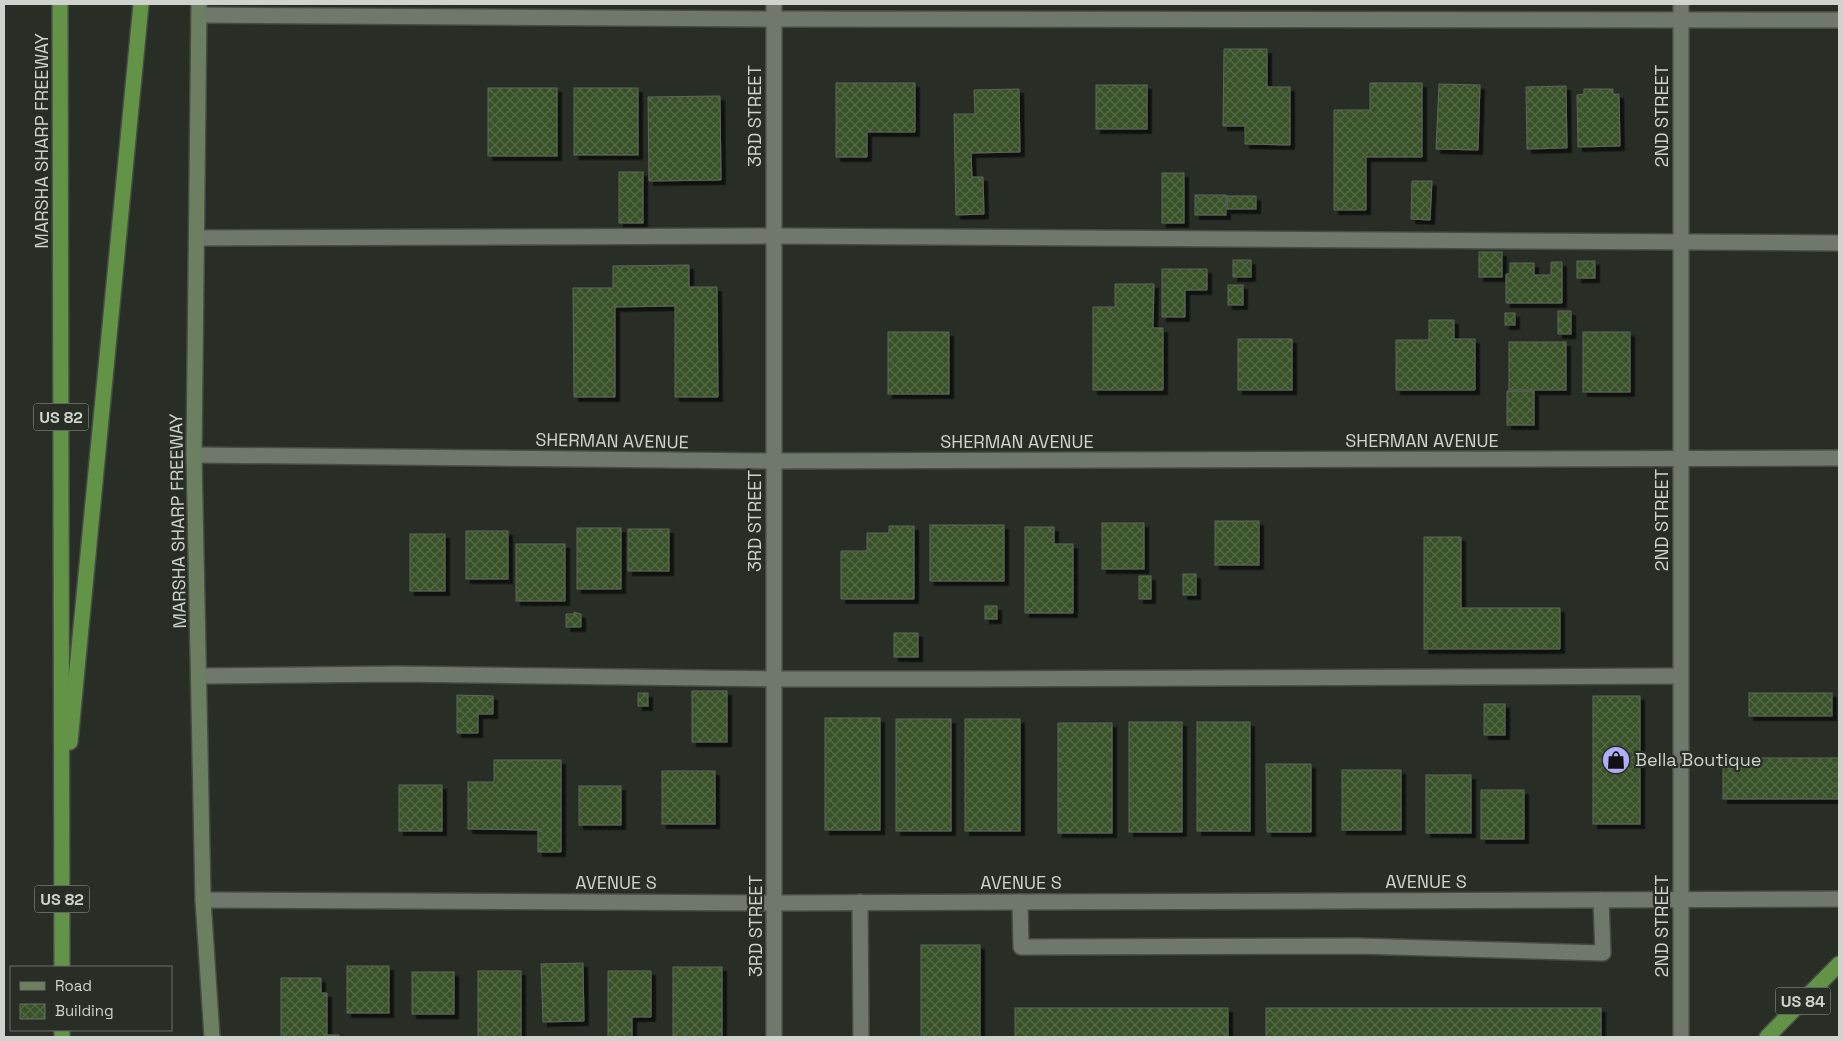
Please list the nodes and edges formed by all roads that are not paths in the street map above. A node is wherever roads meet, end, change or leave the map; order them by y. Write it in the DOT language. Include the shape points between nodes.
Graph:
graph roads {
  1 [pos="60,4"];
  2 [pos="141,4"];
  3 [pos="774,4"];
  4 [pos="1680,4"];
  5 [pos="199,10"];
  6 [pos="774,19"];
  7 [pos="1680,19"];
  8 [pos="1839,20"];
  9 [pos="774,236"];
  10 [pos="197,238"];
  11 [pos="1680,242"];
  12 [pos="1839,243"];
  13 [pos="194,455"];
  14 [pos="1839,458"];
  15 [pos="1680,459"];
  16 [pos="774,461"];
  17 [pos="199,676"];
  18 [pos="1680,676"];
  19 [pos="774,680"];
  20 [pos="62,831"];
  21 [pos="1839,899"];
  22 [pos="203,900"];
  23 [pos="1601,900"];
  24 [pos="1680,900"];
  25 [pos="860,902"];
  26 [pos="1020,902"];
  27 [pos="774,903"];
  28 [pos="62,966"];
  29 [pos="1837,970"];
  30 [pos="212,1037"];
  31 [pos="774,1037"];
  32 [pos="861,1037"];
  33 [pos="1681,1037"];
  34 [pos="1767,1037"];
  1 -- 20 [label="highway, MARSHA SHARP FREEWAY / US 82"];
  2 -- 20 [label="highway"];
  3 -- 6 [label="street, 3RD STREET"];
  4 -- 7 [label="street, 2ND STREET"];
  5 -- 6 [label="street"];
  5 -- 10 [label="main road, MARSHA SHARP FREEWAY"];
  6 -- 7 [label="street"];
  6 -- 9 [label="street, 3RD STREET"];
  7 -- 8 [label="street"];
  7 -- 11 [label="street, 2ND STREET"];
  9 -- 10 [label="street"];
  9 -- 11 [label="street"];
  9 -- 16 [label="street, 3RD STREET"];
  10 -- 13 [label="main road, MARSHA SHARP FREEWAY"];
  11 -- 12 [label="street"];
  11 -- 15 [label="street, 2ND STREET"];
  13 -- 16 [label="street, SHERMAN AVENUE"];
  13 -- 17 [label="main road, MARSHA SHARP FREEWAY"];
  14 -- 15 [label="street, SHERMAN AVENUE"];
  15 -- 16 [label="street, SHERMAN AVENUE"];
  15 -- 18 [label="street, 2ND STREET"];
  16 -- 19 [label="street, 3RD STREET"];
  17 -- 19 [label="street" via="398,674"];
  17 -- 22 [label="main road, MARSHA SHARP FREEWAY"];
  18 -- 19 [label="street"];
  18 -- 24 [label="street, 2ND STREET"];
  19 -- 27 [label="street, 3RD STREET"];
  20 -- 28 [label="highway, MARSHA SHARP FREEWAY / US 82"];
  21 -- 24 [label="street, AVENUE S"];
  22 -- 27 [label="street, AVENUE S"];
  22 -- 30 [label="main road, MARSHA SHARP FREEWAY"];
  23 -- 24 [label="street, AVENUE S"];
  23 -- 26 [label="street, AVENUE S"];
  23 -- 26 [label="street" via="1603,953 1357,946 1021,947"];
  24 -- 33 [label="street, 2ND STREET"];
  25 -- 26 [label="street, AVENUE S"];
  25 -- 27 [label="street, AVENUE S"];
  25 -- 32 [label="street"];
  27 -- 31 [label="street, 3RD STREET"];
  29 -- 34 [label="highway, US 84"];
}
